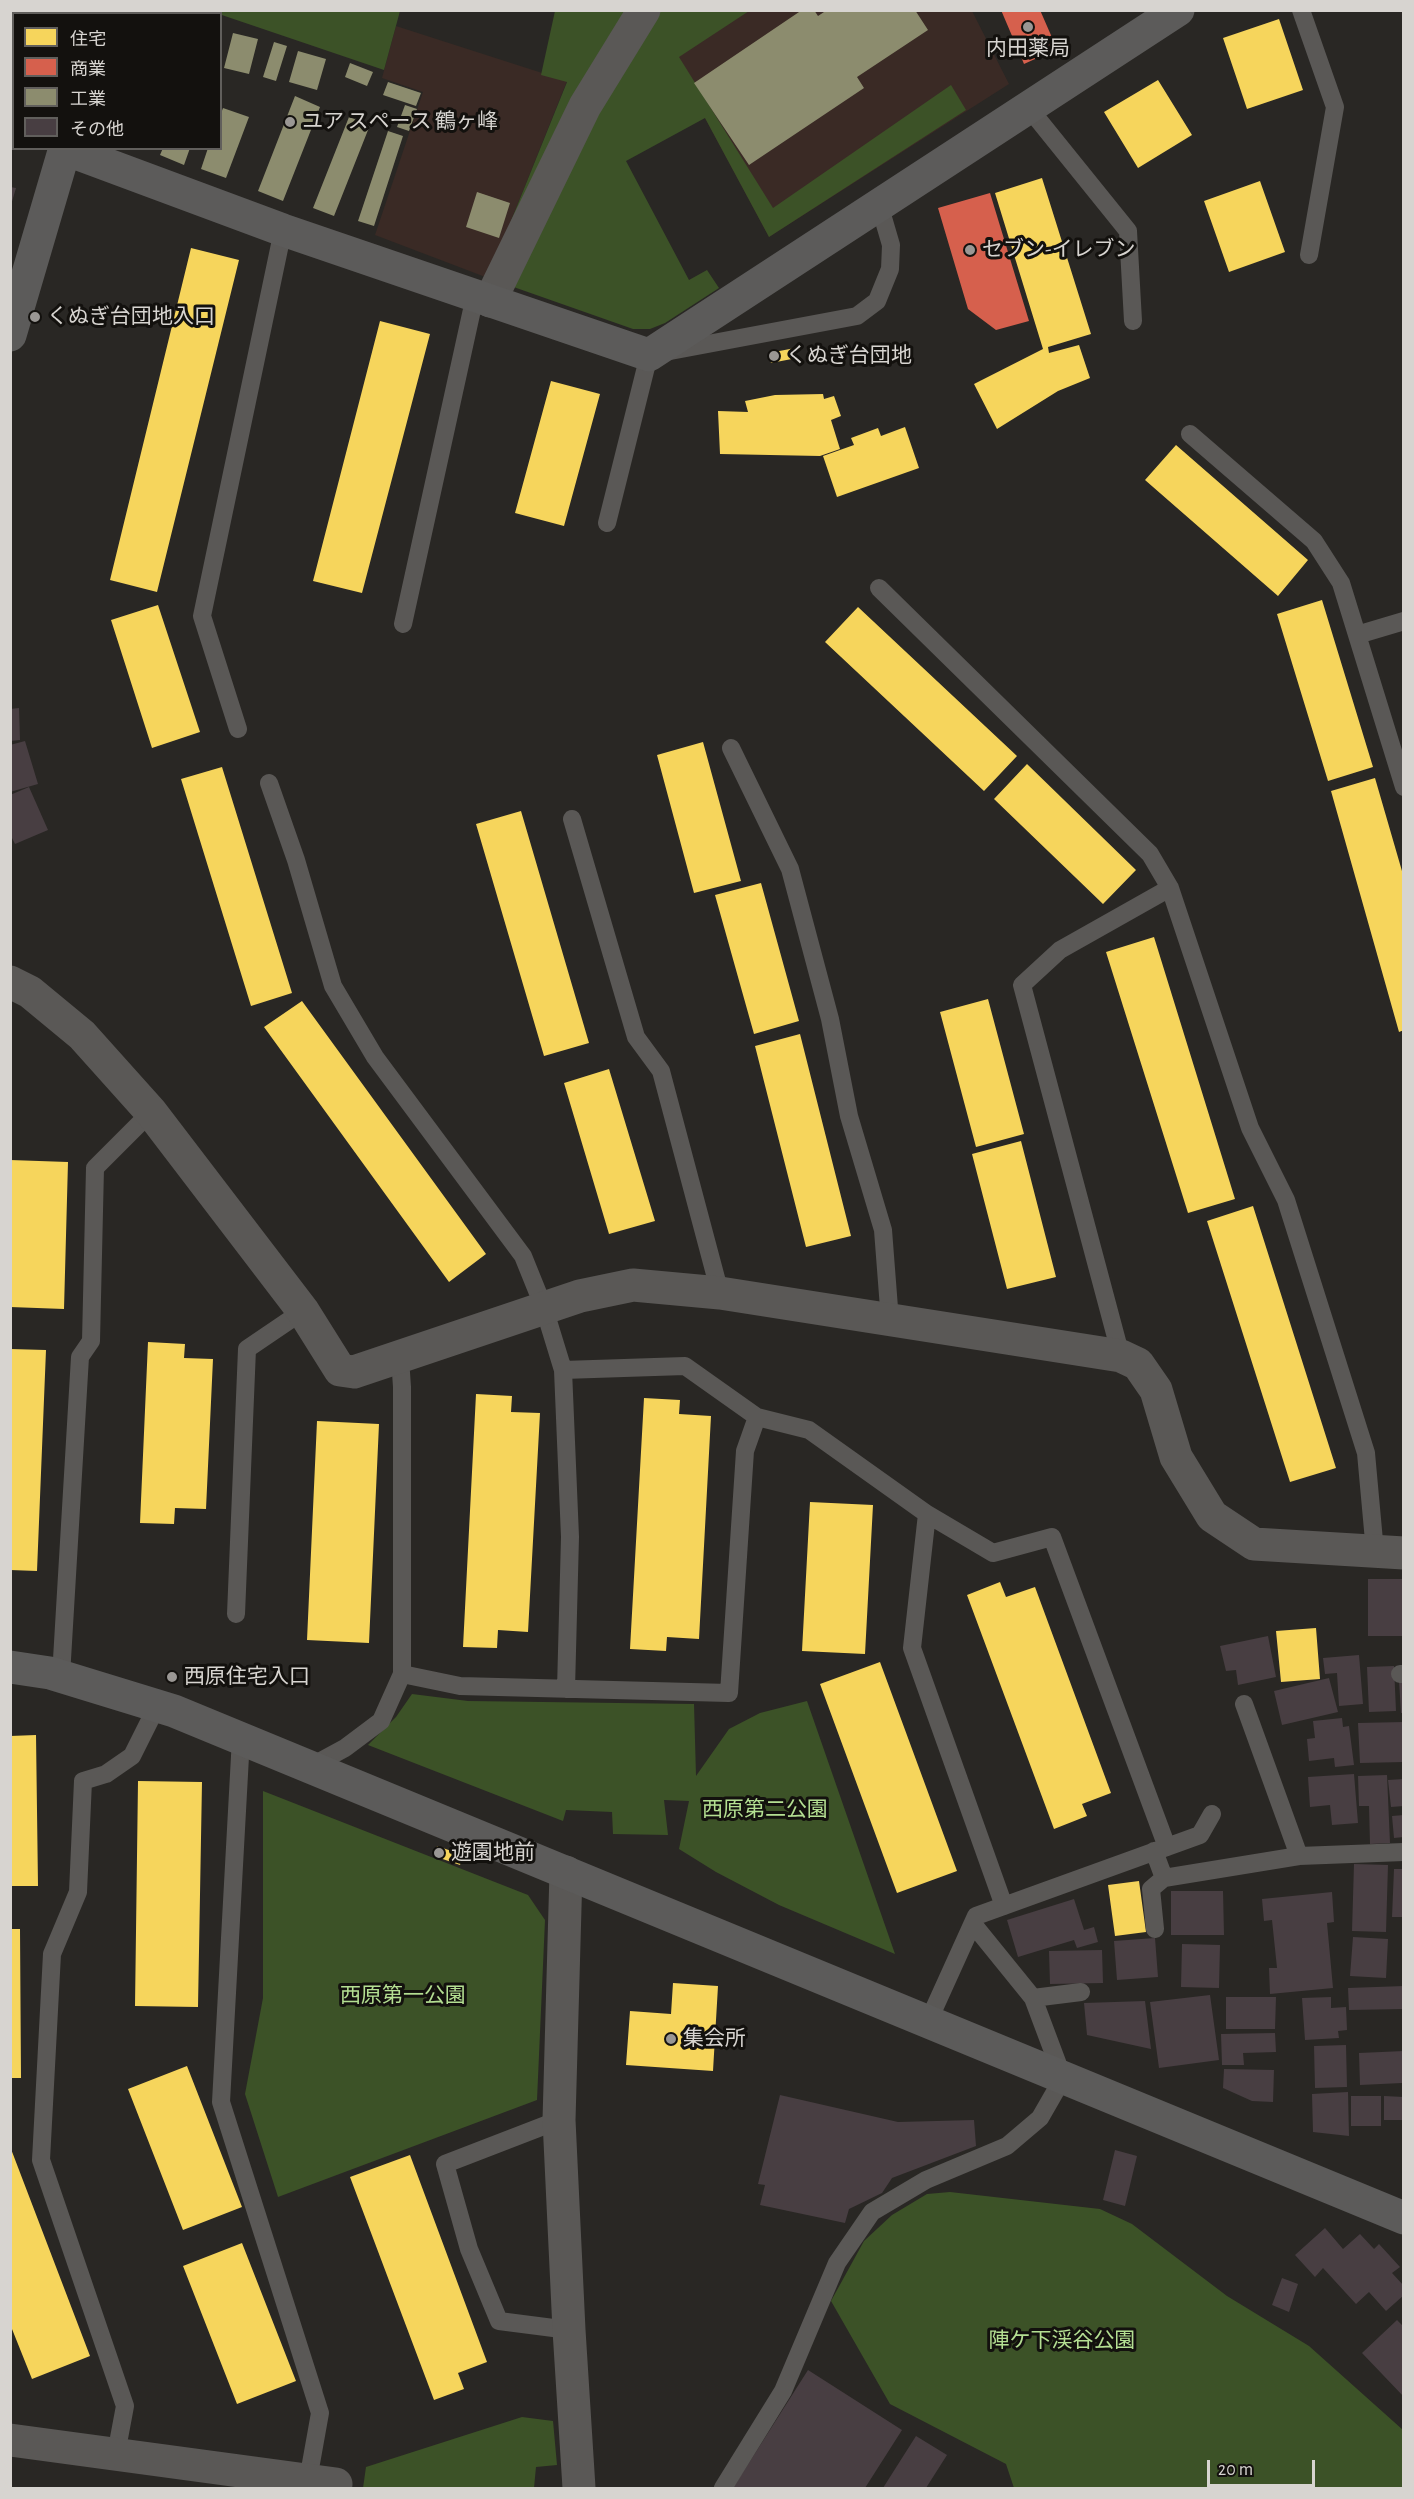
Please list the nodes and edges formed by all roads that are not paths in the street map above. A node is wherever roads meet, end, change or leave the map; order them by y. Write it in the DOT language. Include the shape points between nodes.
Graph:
graph roads {
  1 [pos="644,10"];
  2 [pos="1178,10"];
  3 [pos="1301,10"];
  4 [pos="1028,107"];
  5 [pos="65,150"];
  6 [pos="68,150"];
  7 [pos="879,204"];
  8 [pos="283,231"];
  9 [pos="1309,255"];
  10 [pos="482,298"];
  11 [pos="1133,321"];
  12 [pos="10,335"];
  13 [pos="649,354"];
  14 [pos="1190,434"];
  15 [pos="607,523"];
  16 [pos="879,588"];
  17 [pos="1404,621"];
  18 [pos="403,624"];
  19 [pos="1357,635"];
  20 [pos="238,729"];
  21 [pos="731,748"];
  22 [pos="269,783"];
  23 [pos="1404,787"];
  24 [pos="572,819"];
  25 [pos="1170,888"];
  26 [pos="10,982"];
  27 [pos="151,1112"];
  28 [pos="720,1293"];
  29 [pos="544,1308"];
  30 [pos="303,1311"];
  31 [pos="890,1321"];
  32 [pos="1121,1356"];
  33 [pos="400,1358"];
  34 [pos="563,1370"];
  35 [pos="758,1417"];
  36 [pos="927,1514"];
  37 [pos="1389,1553"];
  38 [pos="236,1614"];
  39 [pos="10,1667"];
  40 [pos="402,1674"];
  41 [pos="61,1676"];
  42 [pos="566,1689"];
  43 [pos="1244,1704"];
  44 [pos="158,1706"];
  45 [pos="241,1738"];
  46 [pos="310,1767"];
  47 [pos="1212,1814"];
  48 [pos="1161,1849"];
  49 [pos="1404,1851"];
  50 [pos="1299,1856"];
  51 [pos="566,1872"];
  52 [pos="1164,1878"];
  53 [pos="1004,1906"];
  54 [pos="973,1924"];
  55 [pos="1155,1929"];
  56 [pos="1081,1992"];
  57 [pos="1033,1998"];
  58 [pos="928,2022"];
  59 [pos="1063,2078"];
  60 [pos="559,2120"];
  61 [pos="1404,2218"];
  62 [pos="569,2330"];
  63 [pos="10,2440"];
  64 [pos="116,2454"];
  65 [pos="321,2484"];
  66 [pos="579,2488"];
  67 [pos="723,2488"];
  1 -- 10 [label="street" via="585,106"];
  2 -- 4 [label="street"];
  3 -- 9 [label="lane" via="1335,107"];
  4 -- 7 [label="street"];
  4 -- 11 [label="lane" via="1128,231"];
  5 -- 12 [label="street"];
  6 -- 8 [label="street"];
  7 -- 13 [label="street"];
  7 -- 13 [label="lane" via="891,245 890,270 877,301 857,316"];
  8 -- 10 [label="street"];
  8 -- 20 [label="lane" via="202,616"];
  10 -- 13 [label="street"];
  10 -- 18 [label="lane"];
  13 -- 15 [label="lane"];
  14 -- 19 [label="lane" via="1314,541 1341,583"];
  16 -- 25 [label="lane" via="1150,854"];
  17 -- 19 [label="lane"];
  19 -- 23 [label="lane"];
  21 -- 31 [label="lane" via="790,869 830,1019 849,1116 883,1230"];
  22 -- 29 [label="lane" via="333,986 375,1057 523,1256"];
  24 -- 28 [label="lane" via="636,1037 661,1071"];
  25 -- 32 [label="lane" via="1060,950 1022,985"];
  25 -- 37 [label="lane" via="1250,1128 1286,1200 1366,1453"];
  26 -- 27 [label="street" via="30,992 82,1035"];
  27 -- 30 [label="street"];
  27 -- 41 [label="lane" via="95,1168 91,1341 80,1357"];
  28 -- 29 [label="street" via="633,1285"];
  28 -- 31 [label="street"];
  29 -- 33 [label="street"];
  29 -- 34 [label="lane"];
  30 -- 33 [label="street" via="340,1370 354,1372"];
  30 -- 38 [label="lane" via="247,1349"];
  31 -- 32 [label="street"];
  32 -- 37 [label="street" via="1138,1364 1156,1390 1176,1457 1212,1516 1254,1544"];
  33 -- 40 [label="lane"];
  34 -- 35 [label="lane" via="685,1366"];
  34 -- 42 [label="lane" via="570,1537"];
  35 -- 36 [label="lane" via="809,1430"];
  35 -- 42 [label="lane" via="745,1452 729,1693"];
  36 -- 48 [label="lane" via="993,1553 1052,1536"];
  36 -- 53 [label="lane" via="912,1648"];
  39 -- 41 [label="street"];
  40 -- 42 [label="lane" via="460,1686"];
  40 -- 46 [label="lane" via="381,1721 345,1748"];
  41 -- 44 [label="street"];
  43 -- 50 [label="lane"];
  44 -- 45 [label="street"];
  44 -- 64 [label="lane" via="132,1756 106,1774 84,1781 78,1892 52,1954 41,2160 125,2406"];
  45 -- 46 [label="street"];
  45 -- 65 [label="lane" via="221,2102 320,2414"];
  46 -- 51 [label="street"];
  47 -- 48 [label="lane" via="1200,1835"];
  48 -- 52 [label="lane"];
  48 -- 53 [label="lane"];
  49 -- 50 [label="lane"];
  50 -- 52 [label="lane"];
  51 -- 58 [label="street"];
  51 -- 60 [label="street"];
  52 -- 55 [label="lane" via="1151,1889"];
  53 -- 54 [label="lane" via="976,1916"];
  54 -- 57 [label="lane"];
  54 -- 58 [label="lane"];
  56 -- 57 [label="lane"];
  57 -- 59 [label="lane"];
  58 -- 59 [label="street"];
  59 -- 61 [label="street"];
  59 -- 67 [label="lane" via="1040,2118 1007,2146 926,2180 872,2212 837,2263 783,2391"];
  60 -- 62 [label="street"];
  60 -- 62 [label="lane" via="445,2164 469,2249 498,2320"];
  62 -- 66 [label="street"];
  63 -- 64 [label="street"];
  64 -- 65 [label="street"];
}
